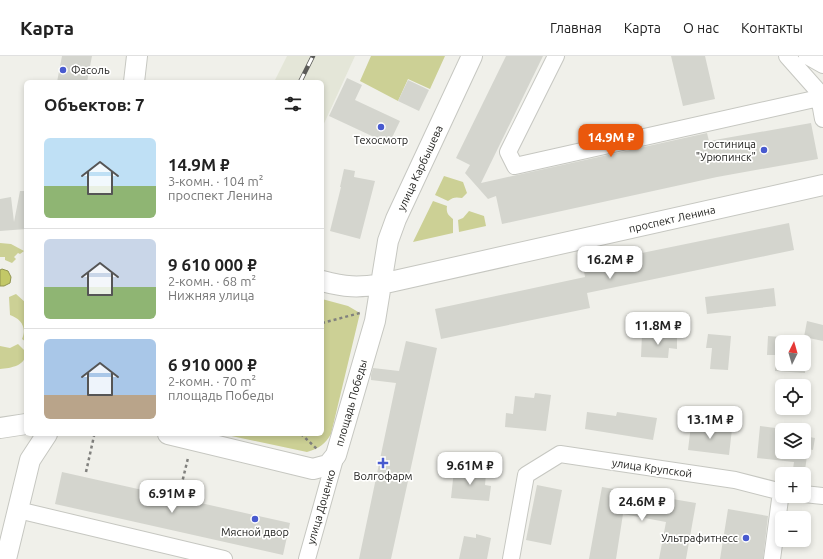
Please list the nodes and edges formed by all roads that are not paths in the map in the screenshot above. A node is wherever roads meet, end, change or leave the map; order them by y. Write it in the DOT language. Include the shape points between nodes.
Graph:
graph roads {
  1 [pos="136,56"];
  2 [pos="472,56"];
  3 [pos="556,56"];
  4 [pos="787,56"];
  5 [pos="807,56"];
  6 [pos="823,65"];
  7 [pos="134,80"];
  8 [pos="819,98"];
  9 [pos="823,119"];
  10 [pos="823,185"];
  11 [pos="324,281"];
  12 [pos="381,284"];
  13 [pos="24,424"];
  14 [pos="0,428"];
  15 [pos="46,436"];
  16 [pos="176,436"];
  17 [pos="336,455"];
  18 [pos="775,490"];
  19 [pos="811,495"];
  20 [pos="823,496"];
  21 [pos="780,503"];
  22 [pos="18,510"];
  23 [pos="6,559"];
  24 [pos="224,559"];
  25 [pos="307,559"];
  26 [pos="511,559"];
  27 [pos="772,559"];
  1 -- 7 [label="main road"];
  2 -- 12 [label="main road, улица Карбышева" via="396,219 388,241"];
  3 -- 8 [label="street" via="508,152 515,166"];
  4 -- 8 [label="street" via="818,92"];
  5 -- 6 [label="street"];
  8 -- 9 [label="street"];
  10 -- 12 [label="main road, проспект Ленина"];
  11 -- 12 [label="main road" via="351,287"];
  12 -- 17 [label="main road, площадь Победы" via="375,321"];
  13 -- 14 [label="main road"];
  15 -- 22 [label="main road" via="30,460"];
  16 -- 17 [label="main road, площадь Победы" via="313,469 328,465"];
  17 -- 25 [label="street, улица Доценко"];
  18 -- 26 [label="street, улица Крупской" via="735,480 560,454 526,475"];
  19 -- 20 [label="street"];
  21 -- 27 [label="street"];
  22 -- 23 [label="main road"];
  22 -- 24 [label="street"];
}
